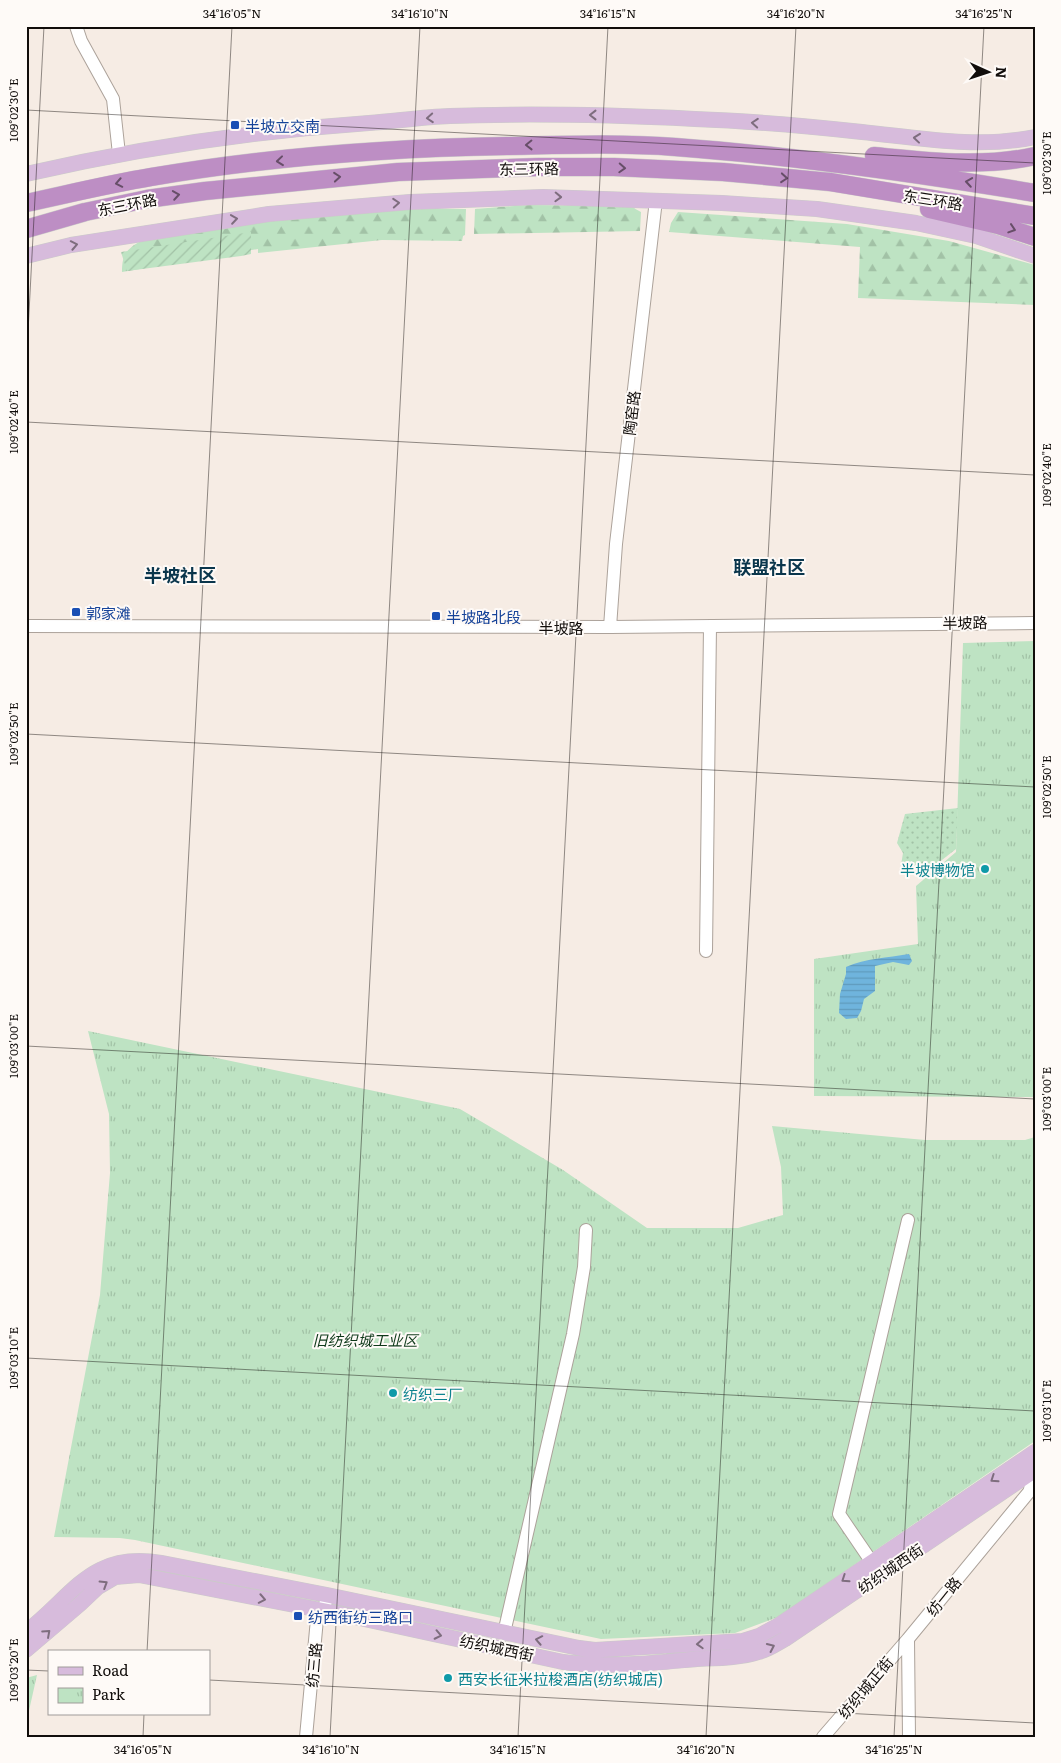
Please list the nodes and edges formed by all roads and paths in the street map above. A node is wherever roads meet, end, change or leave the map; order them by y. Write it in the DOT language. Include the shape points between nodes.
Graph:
graph roads {
  1 [pos="76,26"];
  2 [pos="1035,137"];
  3 [pos="675,147"];
  4 [pos="119,154"];
  5 [pos="1035,156"];
  6 [pos="26,174"];
  7 [pos="830,182"];
  8 [pos="1035,186"];
  9 [pos="1006,188"];
  10 [pos="1035,193"];
  11 [pos="656,200"];
  12 [pos="26,203"];
  13 [pos="1035,216"];
  14 [pos="26,229"];
  15 [pos="1035,236"];
  16 [pos="26,256"];
  17 [pos="1035,256"];
  18 [pos="1035,623"];
  19 [pos="26,626"];
  20 [pos="710,626"];
  21 [pos="610,627"];
  22 [pos="706,951"];
  23 [pos="908,1220"];
  24 [pos="586,1230"];
  25 [pos="1033,1457"];
  26 [pos="1035,1470"];
  27 [pos="1035,1475"];
  28 [pos="871,1561"];
  29 [pos="327,1595"];
  30 [pos="324,1611"];
  31 [pos="26,1632"];
  32 [pos="504,1633"];
  33 [pos="908,1638"];
  34 [pos="26,1650"];
  35 [pos="306,1737"];
  36 [pos="824,1737"];
  37 [pos="908,1737"];
  1 -- 4 [label="street" via="113,99"];
  2 -- 4 [label="main road, one-way" via="970,143 707,119 600,115 449,116 236,136"];
  3 -- 5 [label="highway" via="718,142 960,164"];
  9 -- 3 [label="highway, 东三环路, one-way" via="839,163"];
  3 -- 12 [label="highway, 东三环路, one-way" via="529,145 342,154 151,177"];
  4 -- 6 [label="main road"];
  7 -- 13 [label="highway, 东三环路"];
  14 -- 7 [label="highway, 东三环路, one-way" via="85,212 157,198 271,183 398,172 614,167 723,172"];
  7 -- 15 [label="highway, one-way" via="872,197"];
  8 -- 9 [label="highway"];
  9 -- 10 [label="highway, 东三环路"];
  16 -- 11 [label="main road, one-way" via="220,221 352,206 534,197"];
  11 -- 17 [label="main road" via="817,209 916,223 976,236"];
  11 -- 21 [label="street, 陶窑路" via="616,544"];
  18 -- 20 [label="street, 半坡路"];
  19 -- 21 [label="street, 半坡路"];
  20 -- 21 [label="street, 半坡路"];
  20 -- 22 [label="street"];
  23 -- 28 [label="street" via="838,1514"];
  24 -- 32 [label="street" via="573,1334"];
  25 -- 28 [label="main road, 纺织城西街, one-way"];
  30 -- 26 [label="main road, 纺织城西街, one-way" via="586,1665 650,1664 757,1653 785,1640"];
  27 -- 33 [label="street, 纺一路" via="1029,1492"];
  28 -- 32 [label="main road, 纺织城西街, one-way" via="779,1625 743,1641 595,1650"];
  29 -- 30 [label="street, 纺三路"];
  29 -- 31 [label="main road, 纺织城西街" via="148,1561 123,1562 82,1581"];
  29 -- 32 [label="main road, 纺织城西街"];
  34 -- 30 [label="main road, 纺织城西街, one-way" via="98,1587 115,1577 139,1575"];
  30 -- 35 [label="street, 纺三路" via="317,1619"];
  33 -- 36 [label="street, 纺织城正街"];
  33 -- 37 [label="street"];
}
